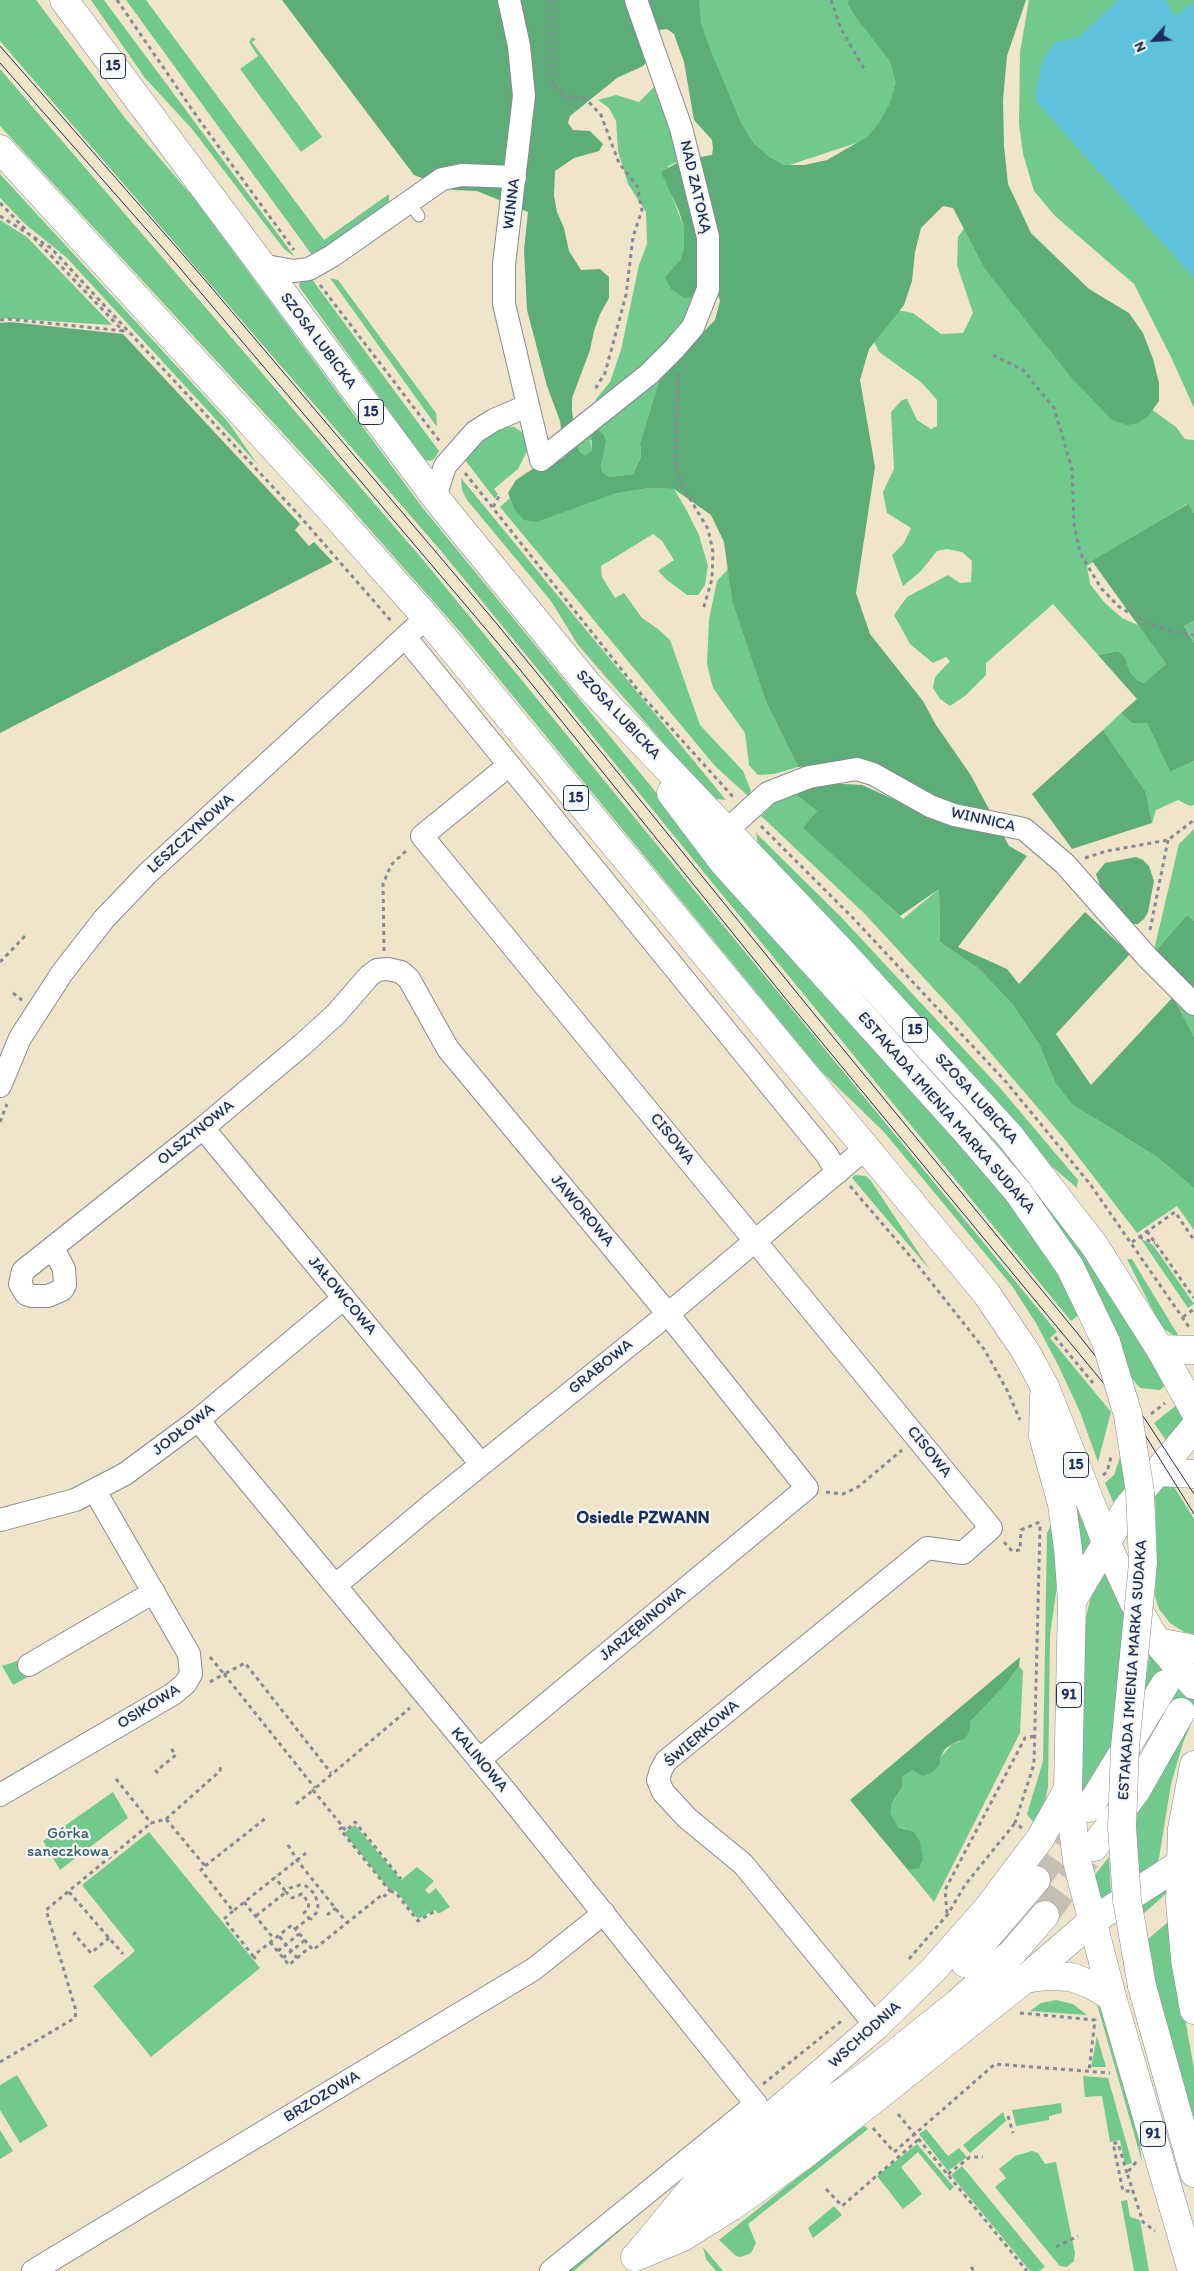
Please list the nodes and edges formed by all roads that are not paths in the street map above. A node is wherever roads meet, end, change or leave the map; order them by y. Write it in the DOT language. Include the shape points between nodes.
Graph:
graph roads {
  1 [pos="64,0"];
  2 [pos="508,0"];
  3 [pos="636,0"];
  4 [pos="0,150"];
  5 [pos="516,178"];
  6 [pos="261,266"];
  7 [pos="527,406"];
  8 [pos="541,460"];
  9 [pos="435,497"];
  10 [pos="426,618"];
  11 [pos="405,637"];
  12 [pos="589,686"];
  13 [pos="508,766"];
  14 [pos="727,830"];
  15 [pos="356,992"];
  16 [pos="1194,1004"];
  17 [pos="3,1087"];
  18 [pos="203,1128"];
  19 [pos="866,1148"];
  20 [pos="837,1173"];
  21 [pos="755,1240"];
  22 [pos="53,1248"];
  23 [pos="344,1298"];
  24 [pos="668,1314"];
  25 [pos="1160,1349"];
  26 [pos="1194,1350"];
  27 [pos="1044,1387"];
  28 [pos="1194,1410"];
  29 [pos="198,1420"];
  30 [pos="1194,1428"];
  31 [pos="481,1464"];
  32 [pos="1158,1472"];
  33 [pos="1194,1474"];
  34 [pos="814,1489"];
  35 [pos="95,1491"];
  36 [pos="0,1520"];
  37 [pos="991,1528"];
  38 [pos="1106,1542"];
  39 [pos="336,1585"];
  40 [pos="154,1592"];
  41 [pos="1072,1601"];
  42 [pos="1157,1642"];
  43 [pos="1194,1649"];
  44 [pos="29,1665"];
  45 [pos="1165,1684"];
  46 [pos="1194,1685"];
  47 [pos="1181,1712"];
  48 [pos="479,1760"];
  49 [pos="1194,1766"];
  50 [pos="1068,1789"];
  51 [pos="0,1795"];
  52 [pos="1089,1808"];
  53 [pos="1094,1847"];
  54 [pos="1180,1864"];
  55 [pos="1036,1880"];
  56 [pos="604,1913"];
  57 [pos="1045,1915"];
  58 [pos="1091,1922"];
  59 [pos="1025,1979"];
  60 [pos="1112,1998"];
  61 [pos="1194,2010"];
  62 [pos="876,2026"];
  63 [pos="811,2115"];
  64 [pos="1194,2173"];
  65 [pos="626,2264"];
  66 [pos="33,2271"];
  67 [pos="551,2271"];
  68 [pos="1192,2271"];
  1 -- 6 [label="main road, SZOSA LUBICKA / 15"];
  2 -- 5 [label="street, WINNA" via="520,46 524,96"];
  3 -- 8 [label="street, NAD ZATOKĄ" via="681,128 708,236 708,289 693,327 674,349 649,374"];
  4 -- 10 [label="main road, 15"];
  5 -- 6 [label="street" via="462,175 442,179 414,209 309,269 293,271"];
  5 -- 7 [label="street, WINNA" via="503,292"];
  6 -- 9 [label="main road, SZOSA LUBICKA / 15"];
  7 -- 8 [label="street, WINNA"];
  7 -- 9 [label="street" via="494,420 466,442 445,466"];
  9 -- 12 [label="main road, SZOSA LUBICKA / 15"];
  10 -- 11 [label="street, LESZCZYNOWA"];
  10 -- 19 [label="main road, 15"];
  11 -- 13 [label="street"];
  11 -- 17 [label="street, LESZCZYNOWA" via="148,873 104,919 62,973 20,1038"];
  12 -- 14 [label="main road, SZOSA LUBICKA / 15"];
  12 -- 64 [label="main road, ESTAKADA IMIENIA MARKA SUDAKA, bridge" via="723,862 1018,1192 1074,1274 1106,1342 1128,1415 1140,1492 1143,1563 1122,1828 1127,1900 1142,1986"];
  13 -- 20 [label="street" via="827,1155"];
  13 -- 21 [label="street, CISOWA" via="422,836"];
  14 -- 16 [label="street, WINNICA" via="768,793 809,777 856,769 954,815 1024,829 1065,864 1148,958"];
  14 -- 25 [label="main road, SZOSA LUBICKA / 15" via="1010,1136 1094,1245"];
  15 -- 18 [label="street, OLSZYNOWA" via="302,1045"];
  15 -- 24 [label="street, JAWOROWA" via="378,970 400,972 410,979 448,1049"];
  18 -- 22 [label="street, OLSZYNOWA"];
  18 -- 23 [label="street, JAŁOWCOWA"];
  19 -- 20 [label="street, GRABOWA"];
  19 -- 27 [label="main road, 15" via="996,1305"];
  20 -- 21 [label="street, GRABOWA"];
  21 -- 24 [label="street, GRABOWA"];
  21 -- 37 [label="street, CISOWA"];
  22 -- 22 [label="street, OLSZYNOWA" via="64,1269 65,1285 56,1294 39,1297 26,1294 20,1278"];
  23 -- 29 [label="street, JODŁOWA"];
  23 -- 31 [label="street, JAŁOWCOWA"];
  24 -- 31 [label="street, GRABOWA"];
  24 -- 34 [label="street, JAWOROWA"];
  25 -- 26 [label="main road"];
  25 -- 28 [label="main road, SZOSA LUBICKA / 15"];
  27 -- 38 [label="main road, 15"];
  27 -- 41 [label="main road" via="1042,1430 1062,1504"];
  29 -- 35 [label="street, JODŁOWA" via="127,1474"];
  29 -- 39 [label="street, KALINOWA"];
  30 -- 32 [label="main road, 91"];
  31 -- 39 [label="street, GRABOWA"];
  32 -- 33 [label="main road"];
  32 -- 38 [label="main road, 91" via="1127,1508"];
  34 -- 48 [label="street, JARZĘBINOWA"];
  35 -- 36 [label="street, JODŁOWA" via="58,1506"];
  35 -- 40 [label="street, OSIKOWA"];
  37 -- 62 [label="street, ŚWIERKOWA" via="963,1553 927,1548 666,1761 658,1780 663,1792 687,1818 743,1864"];
  38 -- 41 [label="main road, 91"];
  38 -- 42 [label="main road, 15" via="1132,1601"];
  39 -- 48 [label="street, KALINOWA"];
  40 -- 44 [label="street"];
  40 -- 51 [label="street, OSIKOWA" via="191,1659 192,1674 185,1684 141,1714"];
  41 -- 50 [label="main road, 91"];
  42 -- 43 [label="main road"];
  42 -- 46 [label="main road, 15"];
  45 -- 52 [label="main road"];
  47 -- 53 [label="main road" via="1136,1791"];
  48 -- 56 [label="street, KALINOWA"];
  49 -- 54 [label="main road" via="1182,1829"];
  50 -- 58 [label="main road, 91" via="1077,1861"];
  50 -- 62 [label="main road, WSCHODNIA" via="1040,1839 987,1909 934,1969"];
  54 -- 58 [label="main road"];
  54 -- 61 [label="main road" via="1181,1924"];
  55 -- 63 [label="main road, WSCHODNIA" via="958,1971"];
  56 -- 66 [label="street, BRZOZOWA" via="534,1969"];
  56 -- 67 [label="street, KALINOWA" via="756,2104"];
  57 -- 63 [label="main road, WSCHODNIA" via="1013,1952 958,2003 873,2071"];
  58 -- 59 [label="main road"];
  58 -- 60 [label="main road, 91"];
  59 -- 60 [label="main road" via="1072,1977"];
  59 -- 65 [label="main road" via="790,2166 682,2237"];
  60 -- 68 [label="main road, 91"];
  62 -- 65 [label="main road, WSCHODNIA" via="706,2172"];
  63 -- 65 [label="main road, WSCHODNIA"];
}
